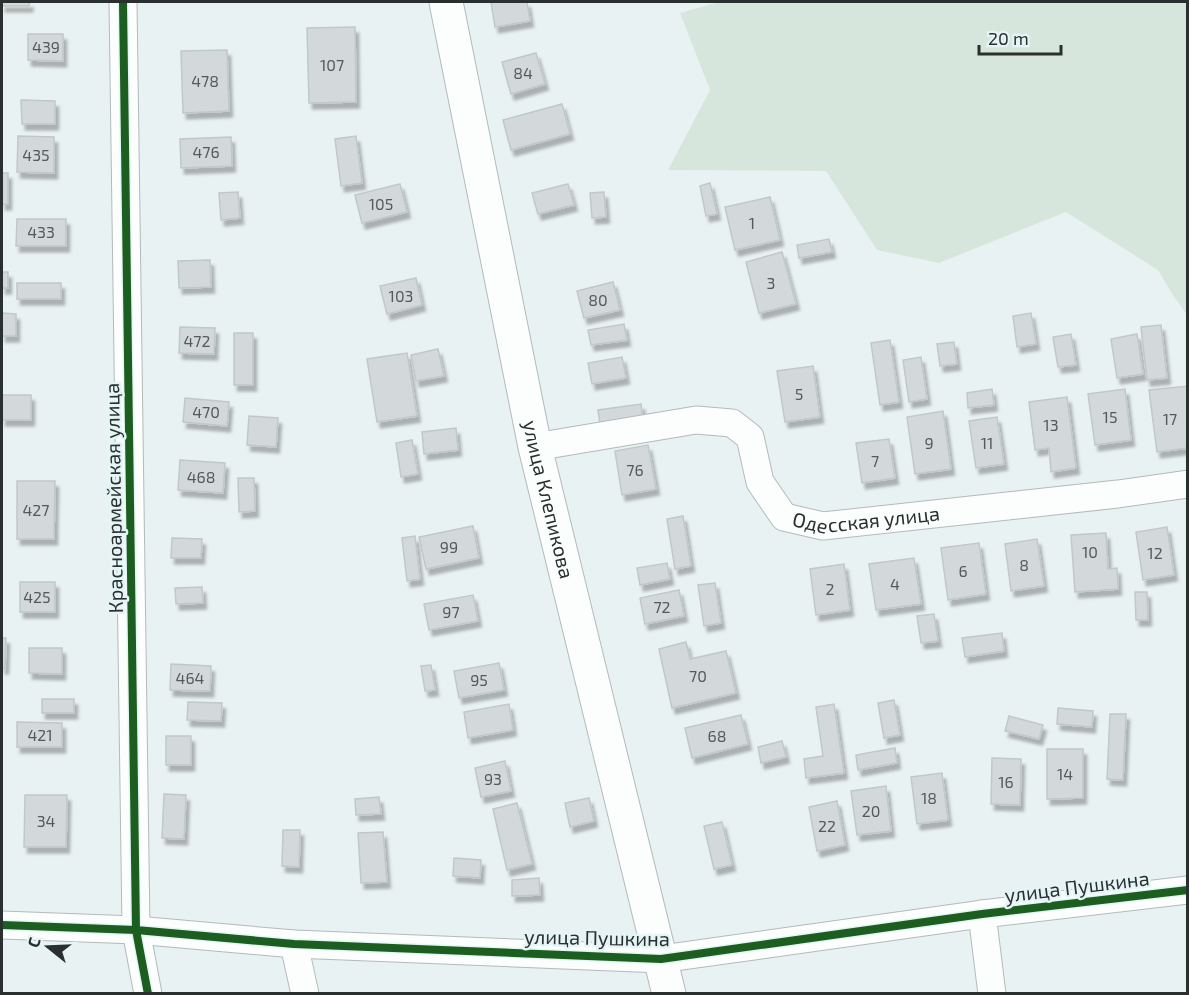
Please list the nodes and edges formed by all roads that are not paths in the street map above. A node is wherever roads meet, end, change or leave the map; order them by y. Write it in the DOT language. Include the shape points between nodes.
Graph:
graph roads {
  1 [pos="123,2"];
  2 [pos="446,2"];
  3 [pos="536,447"];
  4 [pos="1188,484"];
  5 [pos="1188,890"];
  6 [pos="982,914"];
  7 [pos="2,925"];
  8 [pos="136,930"];
  9 [pos="294,945"];
  10 [pos="661,959"];
  11 [pos="148,993"];
  12 [pos="305,993"];
  13 [pos="669,993"];
  14 [pos="992,993"];
  1 -- 8 [label="street, Красноармейская улица"];
  2 -- 3 [label="main road, улица Клепикова"];
  3 -- 4 [label="street, Одесская улица" via="696,420 732,423 750,437 760,482 784,517 823,526"];
  3 -- 10 [label="main road, улица Клепикова"];
  5 -- 6 [label="street, улица Пушкина"];
  6 -- 10 [label="street, улица Пушкина"];
  6 -- 14 [label="street"];
  7 -- 8 [label="street, улица Пушкина"];
  8 -- 9 [label="street, улица Пушкина"];
  8 -- 11 [label="street, Красноармейская улица"];
  9 -- 10 [label="street, улица Пушкина"];
  9 -- 12 [label="street"];
  10 -- 13 [label="main road, улица Клепикова"];
}
